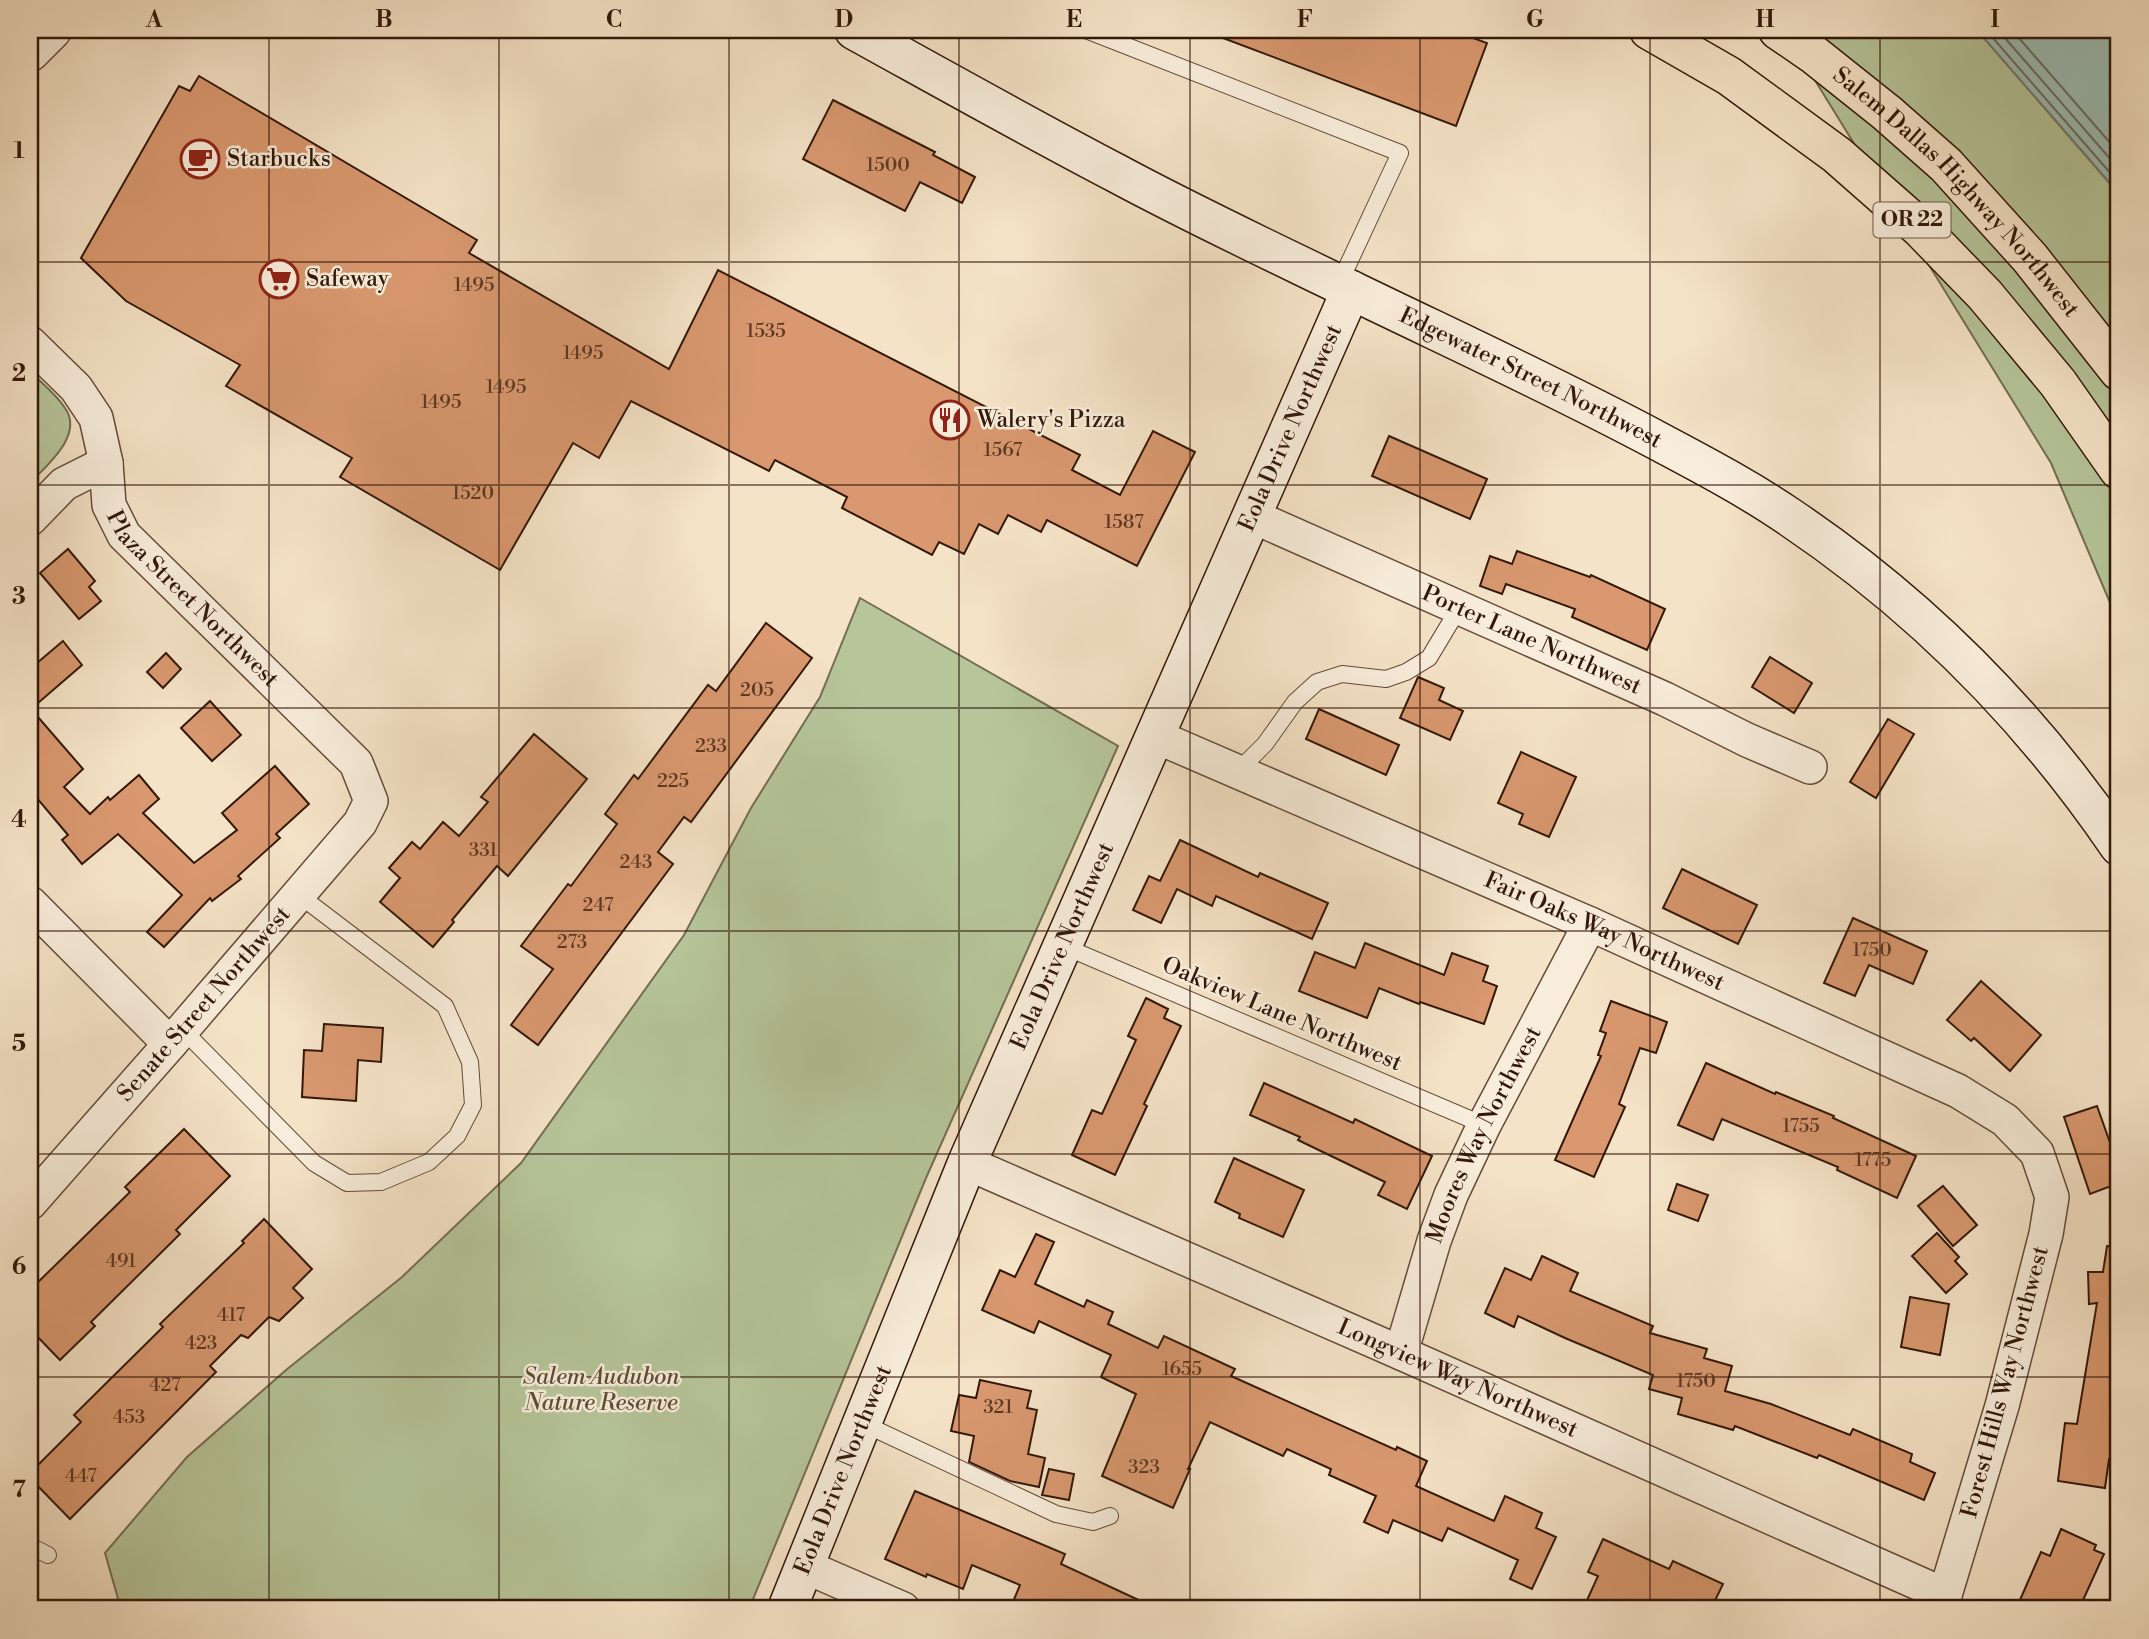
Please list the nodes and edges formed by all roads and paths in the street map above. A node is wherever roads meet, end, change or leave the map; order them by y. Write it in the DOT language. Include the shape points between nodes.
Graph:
graph roads {
  1 [pos="52,30"];
  2 [pos="854,30"];
  3 [pos="1086,30"];
  4 [pos="1649,30"];
  5 [pos="1778,30"];
  6 [pos="30,52"];
  7 [pos="1345,287"];
  8 [pos="30,343"];
  9 [pos="2119,370"];
  10 [pos="106,463"];
  11 [pos="2119,470"];
  12 [pos="1252,516"];
  13 [pos="30,519"];
  14 [pos="1459,608"];
  15 [pos="1155,736"];
  16 [pos="1810,767"];
  17 [pos="1237,772"];
  18 [pos="371,802"];
  19 [pos="2119,846"];
  20 [pos="299,895"];
  21 [pos="30,903"];
  22 [pos="1590,925"];
  23 [pos="1063,946"];
  24 [pos="176,1037"];
  25 [pos="1484,1125"];
  26 [pos="2037,1153"];
  27 [pos="967,1163"];
  28 [pos="30,1203"];
  29 [pos="1401,1353"];
  30 [pos="861,1423"];
  31 [pos="1110,1517"];
  32 [pos="30,1546"];
  33 [pos="48,1555"];
  34 [pos="804,1566"];
  35 [pos="1942,1602"];
  36 [pos="786,1609"];
  37 [pos="902,1609"];
  1 -- 6 [label="main road"];
  2 -- 7 [label="main road, Edgewater Street Northwest" via="1119,175"];
  3 -- 7 [label="lane" via="1400,153"];
  4 -- 11 [label="highway, OR 22" via="1729,76 1837,155 1920,228 2034,353"];
  5 -- 9 [label="highway, Salem Dallas Highway Northwest / OR 22" via="1887,113 1946,165 2030,258"];
  7 -- 12 [label="main road, Eola Drive Northwest"];
  7 -- 19 [label="main road, Edgewater Street Northwest" via="1612,416 1790,517 1872,578 1978,673 2035,735"];
  8 -- 10 [label="street, Plaza Street Northwest" via="76,388 96,418"];
  10 -- 13 [label="street" via="64,484"];
  10 -- 18 [label="street, Plaza Street Northwest" via="109,505 124,535 356,763"];
  12 -- 14 [label="street, Porter Lane Northwest"];
  12 -- 15 [label="main road, Eola Drive Northwest"];
  14 -- 16 [label="street, Porter Lane Northwest"];
  14 -- 17 [label="lane" via="1429,658 1406,672 1386,679 1342,674 1317,682"];
  15 -- 17 [label="street, Fair Oaks Way Northwest"];
  15 -- 23 [label="main road, Eola Drive Northwest"];
  17 -- 22 [label="street, Fair Oaks Way Northwest"];
  18 -- 20 [label="street, Senate Street Northwest" via="360,823"];
  20 -- 24 [label="street, Senate Street Northwest"];
  20 -- 24 [label="lane" via="445,1006 470,1062 473,1105 457,1136 429,1162 381,1182 347,1182 314,1163"];
  21 -- 24 [label="street"];
  22 -- 25 [label="street, Moores Way Northwest"];
  22 -- 26 [label="street, Fair Oaks Way Northwest" via="1958,1091 2005,1120"];
  23 -- 25 [label="lane, Oakview Lane Northwest"];
  23 -- 27 [label="main road, Eola Drive Northwest"];
  24 -- 28 [label="street, Senate Street Northwest"];
  25 -- 29 [label="street, Moores Way Northwest" via="1434,1241"];
  26 -- 35 [label="street, Forest Hills Way Northwest" via="2052,1196 2046,1234 2002,1406"];
  27 -- 29 [label="street, Longview Way Northwest"];
  27 -- 30 [label="main road, Eola Drive Northwest"];
  29 -- 35 [label="street, Longview Way Northwest"];
  30 -- 31 [label="lane" via="1056,1514 1093,1522"];
  30 -- 34 [label="main road, Eola Drive Northwest"];
  32 -- 33 [label="lane"];
  34 -- 36 [label="main road, Eola Drive Northwest"];
  34 -- 37 [label="street"];
}
